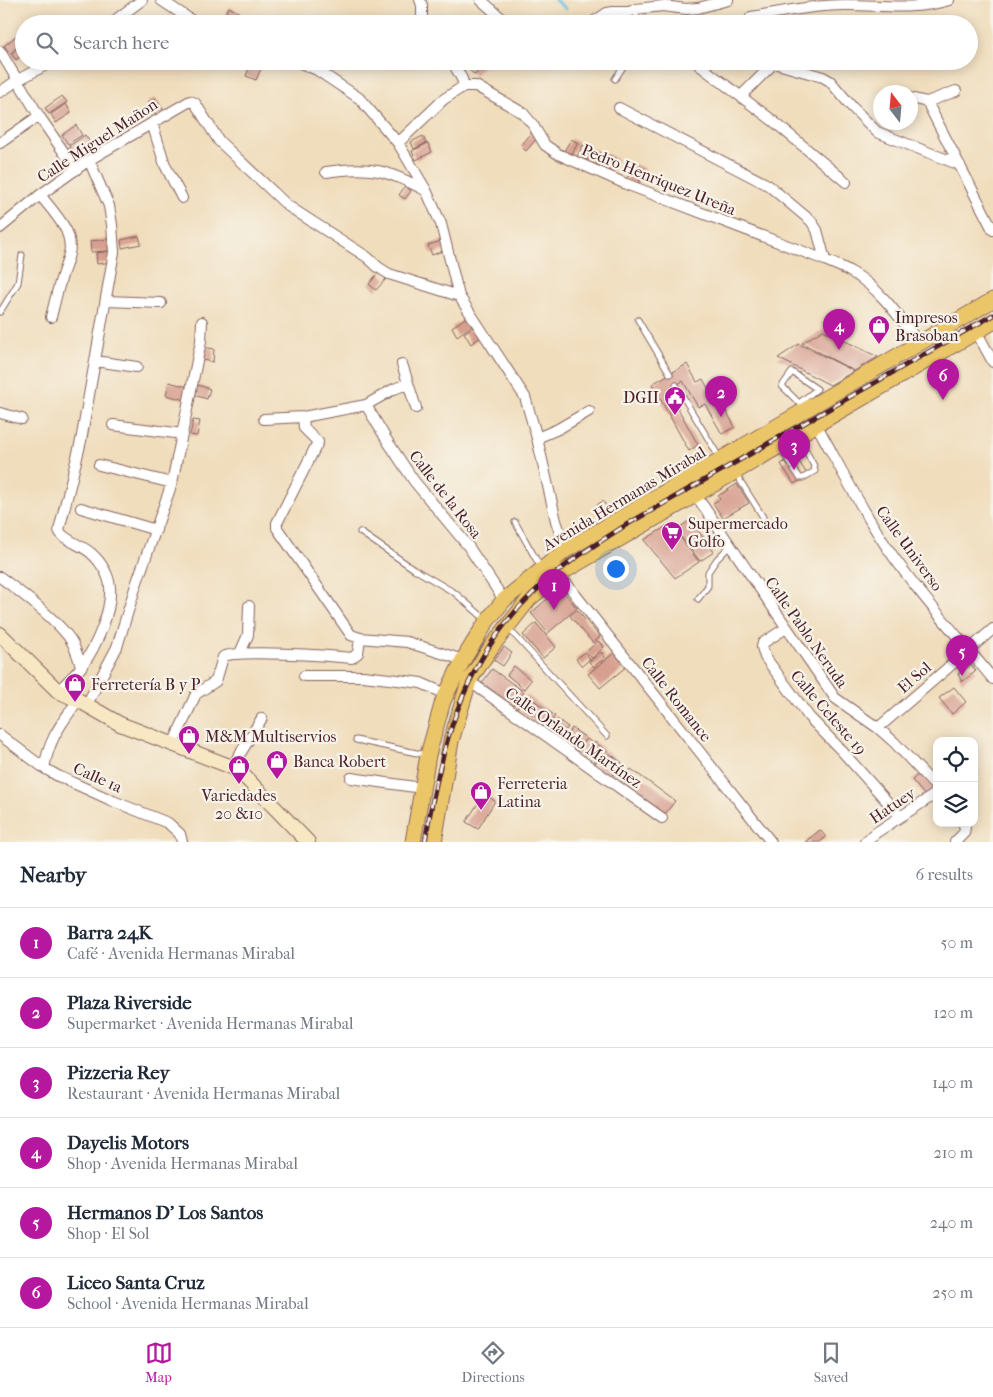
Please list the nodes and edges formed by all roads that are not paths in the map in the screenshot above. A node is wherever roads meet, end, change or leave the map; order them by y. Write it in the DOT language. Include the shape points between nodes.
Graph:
graph roads {
  1 [pos="142,0"];
  2 [pos="161,0"];
  3 [pos="420,0"];
  4 [pos="481,0"];
  5 [pos="728,0"];
  6 [pos="949,0"];
  7 [pos="636,4"];
  8 [pos="122,15"];
  9 [pos="184,15"];
  10 [pos="422,15"];
  11 [pos="498,15"];
  12 [pos="604,15"];
  13 [pos="764,15"];
  14 [pos="0,51"];
  15 [pos="36,70"];
  16 [pos="317,70"];
  17 [pos="457,70"];
  18 [pos="620,70"];
  19 [pos="706,70"];
  20 [pos="767,70"];
  21 [pos="801,70"];
  22 [pos="614,79"];
  23 [pos="18,80"];
  24 [pos="464,86"];
  25 [pos="956,91"];
  26 [pos="0,92"];
  27 [pos="741,96"];
  28 [pos="918,100"];
  29 [pos="927,102"];
  30 [pos="619,108"];
  31 [pos="39,116"];
  32 [pos="152,123"];
  33 [pos="0,143"];
  34 [pos="398,143"];
  35 [pos="89,160"];
  36 [pos="960,165"];
  37 [pos="76,170"];
  38 [pos="326,172"];
  39 [pos="846,182"];
  40 [pos="426,190"];
  41 [pos="40,195"];
  42 [pos="182,198"];
  43 [pos="0,228"];
  44 [pos="993,230"];
  45 [pos="22,255"];
  46 [pos="825,260"];
  47 [pos="458,296"];
  48 [pos="993,300"];
  49 [pos="106,301"];
  50 [pos="161,302"];
  51 [pos="0,312"];
  52 [pos="51,317"];
  53 [pos="638,320"];
  54 [pos="202,322"];
  55 [pos="993,322"];
  56 [pos="976,331"];
  57 [pos="918,343"];
  58 [pos="95,361"];
  59 [pos="993,362"];
  60 [pos="402,364"];
  61 [pos="138,366"];
  62 [pos="670,374"];
  63 [pos="407,384"];
  64 [pos="676,385"];
  65 [pos="807,403"];
  66 [pos="366,405"];
  67 [pos="416,408"];
  68 [pos="588,411"];
  69 [pos="0,413"];
  70 [pos="303,417"];
  71 [pos="22,419"];
  72 [pos="264,419"];
  73 [pos="816,424"];
  74 [pos="113,425"];
  75 [pos="183,434"];
  76 [pos="797,435"];
  77 [pos="537,438"];
  78 [pos="778,446"];
  79 [pos="721,460"];
  80 [pos="99,466"];
  81 [pos="735,471"];
  82 [pos="172,483"];
  83 [pos="696,494"];
  84 [pos="81,508"];
  85 [pos="763,517"];
  86 [pos="515,522"];
  87 [pos="156,530"];
  88 [pos="360,532"];
  89 [pos="730,546"];
  90 [pos="566,550"];
  91 [pos="541,568"];
  92 [pos="559,574"];
  93 [pos="0,577"];
  94 [pos="698,599"];
  95 [pos="504,600"];
  96 [pos="249,606"];
  97 [pos="487,621"];
  98 [pos="506,626"];
  99 [pos="786,628"];
  100 [pos="993,629"];
  101 [pos="0,634"];
  102 [pos="360,638"];
  103 [pos="969,649"];
  104 [pos="240,653"];
  105 [pos="463,660"];
  106 [pos="81,666"];
  107 [pos="304,676"];
  108 [pos="993,679"];
  109 [pos="469,681"];
  110 [pos="58,692"];
  111 [pos="446,694"];
  112 [pos="82,703"];
  113 [pos="262,718"];
  114 [pos="878,728"];
  115 [pos="0,735"];
  116 [pos="607,736"];
  117 [pos="356,740"];
  118 [pos="173,744"];
  119 [pos="428,756"];
  120 [pos="44,768"];
  121 [pos="232,768"];
  122 [pos="351,778"];
  123 [pos="933,784"];
  124 [pos="422,788"];
  125 [pos="933,795"];
  126 [pos="900,816"];
  127 [pos="662,818"];
  128 [pos="965,827"];
  129 [pos="182,842"];
  130 [pos="308,842"];
  131 [pos="413,842"];
  132 [pos="434,842"];
  133 [pos="771,842"];
  134 [pos="865,842"];
  135 [pos="954,842"];
  1 -- 8 [label="street"];
  2 -- 9 [label="street"];
  3 -- 10 [label="street"];
  4 -- 11 [label="street"];
  5 -- 7 [label="street" via="686,9 650,8"];
  6 -- 13 [label="street" via="909,8 823,6"];
  7 -- 12 [label="street" via="629,12"];
  14 -- 23 [label="street"];
  15 -- 23 [label="street"];
  16 -- 34 [label="street" via="359,98"];
  17 -- 24 [label="street"];
  18 -- 22 [label="lane"];
  19 -- 27 [label="street"];
  20 -- 27 [label="street"];
  21 -- 36 [label="street" via="830,81 877,132"];
  23 -- 26 [label="street"];
  23 -- 31 [label="street"];
  24 -- 34 [label="street" via="444,99"];
  24 -- 46 [label="street, Pedro Henriquez Ureña" via="476,86 523,113 545,145 558,154 626,184"];
  25 -- 29 [label="street"];
  27 -- 39 [label="street"];
  28 -- 29 [label="street"];
  29 -- 36 [label="street"];
  30 -- 46 [label="street" via="768,185 811,221 817,230"];
  31 -- 33 [label="street"];
  31 -- 37 [label="street"];
  32 -- 35 [label="street, Calle Miguel Mañon"];
  32 -- 42 [label="street" via="165,164"];
  32 -- 47 [label="street, Calle Miguel Mañon" via="190,101 195,103 219,141 288,206 389,274"];
  34 -- 40 [label="street"];
  35 -- 37 [label="street, Calle Miguel Mañon"];
  35 -- 49 [label="street" via="109,206 112,225 114,252"];
  36 -- 44 [label="street"];
  37 -- 41 [label="street, Calle Miguel Mañon"];
  38 -- 40 [label="street" via="370,168 400,176"];
  40 -- 47 [label="street" via="441,224"];
  41 -- 43 [label="street, Calle Miguel Mañon"];
  41 -- 52 [label="street" via="61,222 70,244 70,256"];
  45 -- 51 [label="lane" via="18,283"];
  46 -- 57 [label="street, Pedro Henriquez Ureña" via="860,278 893,309"];
  47 -- 77 [label="street" via="525,396"];
  48 -- 57 [label="main road, Avenida Hermanas Mirabal"];
  49 -- 50 [label="street"];
  49 -- 58 [label="street"];
  53 -- 62 [label="lane"];
  54 -- 75 [label="street"];
  55 -- 56 [label="main road, Avenida Hermanas Mirabal"];
  56 -- 59 [label="street"];
  56 -- 73 [label="main road, Avenida Hermanas Mirabal"];
  57 -- 65 [label="main road, Avenida Hermanas Mirabal"];
  58 -- 61 [label="street"];
  58 -- 106 [label="street" via="81,440 59,530 64,538 92,553 107,574 110,586 102,627 93,649"];
  60 -- 63 [label="street"];
  63 -- 66 [label="street"];
  63 -- 67 [label="street"];
  64 -- 79 [label="lane"];
  65 -- 65 [label="lane" via="799,402 782,386 792,372 817,389"];
  65 -- 79 [label="main road, Avenida Hermanas Mirabal"];
  66 -- 70 [label="street"];
  66 -- 95 [label="street, Calle de la Rosa" via="414,481 468,546"];
  68 -- 77 [label="street"];
  69 -- 71 [label="street"];
  70 -- 72 [label="street"];
  70 -- 102 [label="street" via="304,428 318,442 276,527 349,633"];
  73 -- 76 [label="main road, Avenida Hermanas Mirabal"];
  73 -- 103 [label="street, Calle Universo" via="887,547"];
  74 -- 75 [label="street"];
  75 -- 82 [label="street"];
  76 -- 78 [label="main road, Avenida Hermanas Mirabal"];
  76 -- 78 [label="lane" via="815,471 803,478 798,476"];
  77 -- 90 [label="street"];
  78 -- 81 [label="main road, Avenida Hermanas Mirabal"];
  79 -- 90 [label="main road, Avenida Hermanas Mirabal"];
  80 -- 82 [label="street"];
  81 -- 83 [label="main road, Avenida Hermanas Mirabal"];
  81 -- 85 [label="lane"];
  82 -- 87 [label="street"];
  83 -- 89 [label="street, Calle Pablo Neruda"];
  83 -- 92 [label="main road, Avenida Hermanas Mirabal"];
  84 -- 87 [label="street"];
  86 -- 91 [label="lane"];
  87 -- 112 [label="street" via="117,647"];
  88 -- 97 [label="lane" via="454,593"];
  89 -- 94 [label="lane" via="708,572 708,586"];
  89 -- 99 [label="street, Calle Pablo Neruda"];
  90 -- 91 [label="main road, Avenida Hermanas Mirabal"];
  91 -- 95 [label="main road, Avenida Hermanas Mirabal"];
  92 -- 98 [label="main road, Avenida Hermanas Mirabal" via="528,600"];
  92 -- 133 [label="street, Calle Romance"];
  93 -- 106 [label="street" via="63,631 72,642"];
  95 -- 97 [label="main road, Avenida Hermanas Mirabal"];
  96 -- 104 [label="street" via="248,634"];
  97 -- 105 [label="main road, Avenida Hermanas Mirabal"];
  98 -- 109 [label="main road, Avenida Hermanas Mirabal"];
  98 -- 116 [label="lane"];
  99 -- 114 [label="street, Calle Pablo Neruda" via="835,698"];
  99 -- 126 [label="street, Calle Celeste 19" via="763,643 765,657 809,717"];
  100 -- 103 [label="street, El Sol"];
  101 -- 110 [label="street"];
  102 -- 104 [label="street" via="358,654 352,658"];
  102 -- 105 [label="street" via="406,642"];
  103 -- 108 [label="street, Calle Universo"];
  103 -- 114 [label="street, El Sol"];
  104 -- 118 [label="street" via="226,655 216,681 196,694"];
  105 -- 111 [label="main road, Avenida Hermanas Mirabal"];
  106 -- 110 [label="street"];
  107 -- 111 [label="street" via="363,676 421,683"];
  109 -- 127 [label="street, Calle Orlando Martínez"];
  109 -- 132 [label="main road, Avenida Hermanas Mirabal" via="451,740"];
  110 -- 112 [label="street"];
  111 -- 119 [label="main road, Avenida Hermanas Mirabal"];
  112 -- 118 [label="street" via="120,724"];
  112 -- 120 [label="street" via="53,736"];
  113 -- 121 [label="street"];
  114 -- 123 [label="street, Calle Pablo Neruda"];
  115 -- 120 [label="street, Calle 1a"];
  117 -- 119 [label="lane"];
  118 -- 121 [label="street"];
  119 -- 124 [label="main road, Avenida Hermanas Mirabal"];
  120 -- 129 [label="street, Calle 1a" via="168,823 180,834"];
  121 -- 130 [label="street" via="246,778"];
  122 -- 124 [label="street"];
  124 -- 131 [label="main road, Avenida Hermanas Mirabal"];
  125 -- 126 [label="street, Hatuey"];
  126 -- 134 [label="street, Hatuey"];
  128 -- 135 [label="street" via="964,833"];
}
